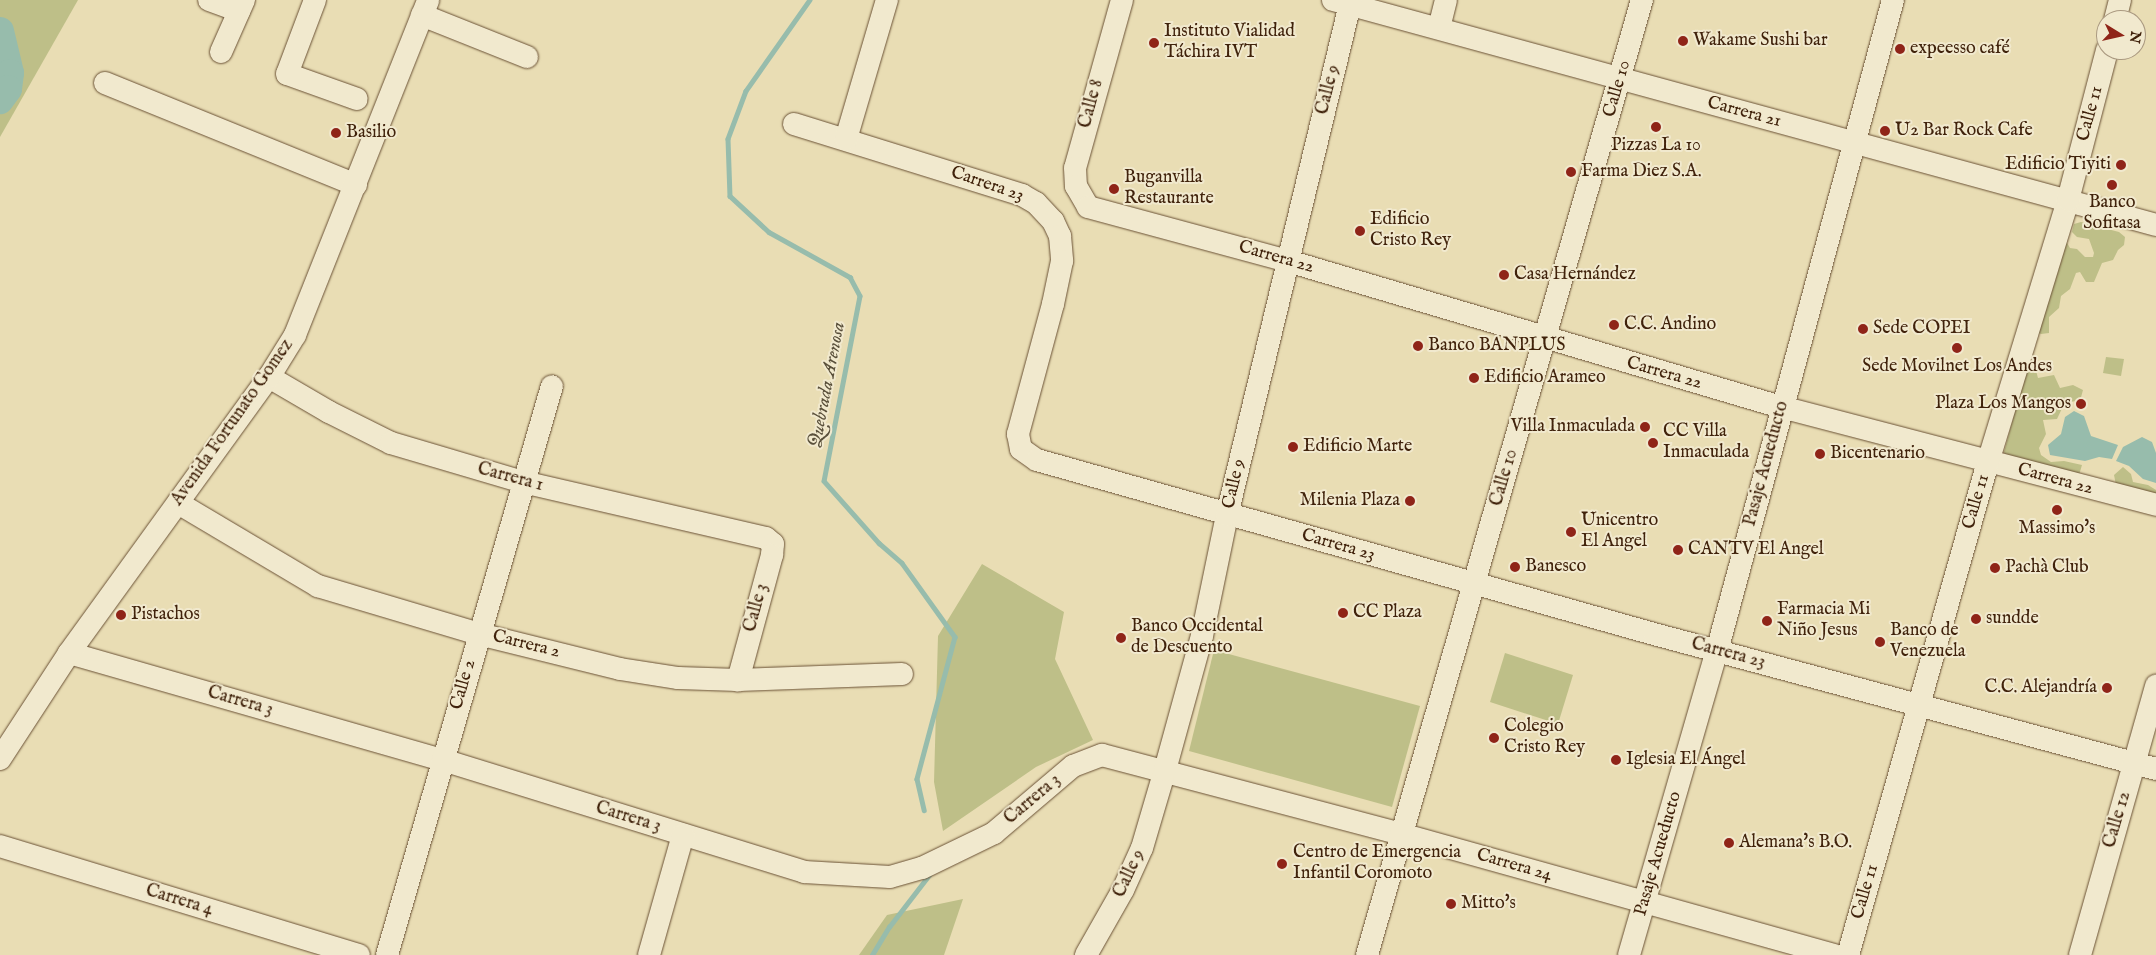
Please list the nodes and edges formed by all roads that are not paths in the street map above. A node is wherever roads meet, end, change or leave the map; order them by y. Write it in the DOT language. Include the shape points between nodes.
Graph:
graph roads {
  1 [pos="208,0"];
  2 [pos="315,0"];
  3 [pos="887,0"];
  4 [pos="1122,0"];
  5 [pos="1446,0"];
  6 [pos="1642,0"];
  7 [pos="1893,0"];
  8 [pos="1344,1"];
  9 [pos="241,6"];
  10 [pos="425,7"];
  11 [pos="1439,28"];
  12 [pos="221,52"];
  13 [pos="527,57"];
  14 [pos="2104,60"];
  15 [pos="1620,80"];
  16 [pos="105,83"];
  17 [pos="358,99"];
  18 [pos="794,124"];
  19 [pos="846,139"];
  20 [pos="1855,142"];
  21 [pos="356,184"];
  22 [pos="2068,200"];
  23 [pos="1088,207"];
  24 [pos="2156,225"];
  25 [pos="1288,261"];
  26 [pos="1546,340"];
  27 [pos="269,377"];
  28 [pos="552,386"];
  29 [pos="1781,407"];
  30 [pos="1988,462"];
  31 [pos="523,482"];
  32 [pos="178,503"];
  33 [pos="2156,505"];
  34 [pos="1227,515"];
  35 [pos="766,538"];
  36 [pos="1474,584"];
  37 [pos="479,634"];
  38 [pos="1717,652"];
  39 [pos="69,653"];
  40 [pos="902,674"];
  41 [pos="738,680"];
  42 [pos="2156,686"];
  43 [pos="1919,706"];
  44 [pos="0,759"];
  45 [pos="444,760"];
  46 [pos="2134,764"];
  47 [pos="2156,769"];
  48 [pos="1165,770"];
  49 [pos="1401,834"];
  50 [pos="682,835"];
  51 [pos="0,846"];
  52 [pos="1644,903"];
  53 [pos="359,955"];
  54 [pos="387,955"];
  55 [pos="649,955"];
  56 [pos="1086,955"];
  57 [pos="1367,955"];
  58 [pos="1630,955"];
  59 [pos="1834,955"];
  60 [pos="1848,955"];
  61 [pos="2080,955"];
  1 -- 9 [label="street"];
  2 -- 17 [label="street" via="286,74"];
  3 -- 19 [label="street"];
  4 -- 23 [label="street, Calle 8" via="1075,168 1076,186"];
  5 -- 11 [label="street"];
  6 -- 15 [label="street, Calle 10"];
  7 -- 20 [label="street, Pasaje Acueducto"];
  8 -- 11 [label="street, Carrera 21"];
  8 -- 25 [label="street, Calle 9"];
  9 -- 12 [label="street"];
  10 -- 13 [label="street"];
  10 -- 21 [label="street, Avenida Fortunato Gomez"];
  11 -- 15 [label="street, Carrera 21"];
  14 -- 22 [label="street, Calle 11"];
  15 -- 20 [label="street, Carrera 21"];
  15 -- 26 [label="street, Calle 10"];
  16 -- 21 [label="street"];
  18 -- 19 [label="street, Carrera 23"];
  19 -- 34 [label="street, Carrera 23" via="1022,195 1036,203 1053,221 1060,236 1062,261 1054,304 1018,434 1021,449 1037,460"];
  20 -- 22 [label="street, Carrera 21"];
  20 -- 29 [label="street, Pasaje Acueducto"];
  21 -- 27 [label="street, Avenida Fortunato Gomez" via="307,310"];
  22 -- 24 [label="street, Carrera 21"];
  22 -- 30 [label="street, Calle 11"];
  23 -- 25 [label="street, Carrera 22"];
  25 -- 26 [label="street, Carrera 22"];
  25 -- 34 [label="street, Calle 9"];
  26 -- 29 [label="street, Carrera 22"];
  26 -- 36 [label="street, Calle 10"];
  27 -- 31 [label="street, Carrera 1" via="391,443"];
  27 -- 32 [label="street, Avenida Fortunato Gomez"];
  28 -- 31 [label="street, Calle 2"];
  29 -- 30 [label="street, Carrera 22"];
  29 -- 38 [label="street, Pasaje Acueducto"];
  30 -- 33 [label="street, Carrera 22"];
  30 -- 43 [label="street, Calle 11"];
  31 -- 35 [label="street, Carrera 1"];
  31 -- 37 [label="street, Calle 2"];
  32 -- 37 [label="street, Carrera 2" via="318,586"];
  32 -- 39 [label="street, Avenida Fortunato Gomez"];
  34 -- 36 [label="street, Carrera 23"];
  34 -- 48 [label="street, Calle 9" via="1202,636"];
  35 -- 41 [label="street, Calle 3" via="773,544 772,555"];
  36 -- 38 [label="street, Carrera 23"];
  36 -- 49 [label="street, Calle 10"];
  37 -- 41 [label="street, Carrera 2" via="620,669 678,678"];
  37 -- 45 [label="street, Calle 2"];
  38 -- 43 [label="street, Carrera 23"];
  38 -- 52 [label="street, Pasaje Acueducto"];
  39 -- 44 [label="street, Avenida Fortunato Gomez"];
  39 -- 45 [label="street, Carrera 3"];
  40 -- 41 [label="street, Carrera 2"];
  42 -- 46 [label="street, Calle 12"];
  43 -- 46 [label="street, Carrera 23"];
  43 -- 60 [label="street, Calle 11"];
  45 -- 50 [label="street, Carrera 3"];
  45 -- 54 [label="street, Calle 2"];
  46 -- 47 [label="street, Carrera 23"];
  46 -- 61 [label="street, Calle 12"];
  48 -- 49 [label="street, Carrera 24"];
  48 -- 50 [label="street, Carrera 3" via="1102,755 1087,760 1073,766 994,833 952,856 890,877 804,872"];
  48 -- 56 [label="street, Calle 9" via="1142,848 1123,890"];
  49 -- 52 [label="street, Carrera 24"];
  49 -- 57 [label="street, Calle 10"];
  50 -- 55 [label="street"];
  51 -- 53 [label="street, Carrera 4"];
  52 -- 58 [label="street, Pasaje Acueducto"];
  52 -- 59 [label="street, Carrera 24"];
}
